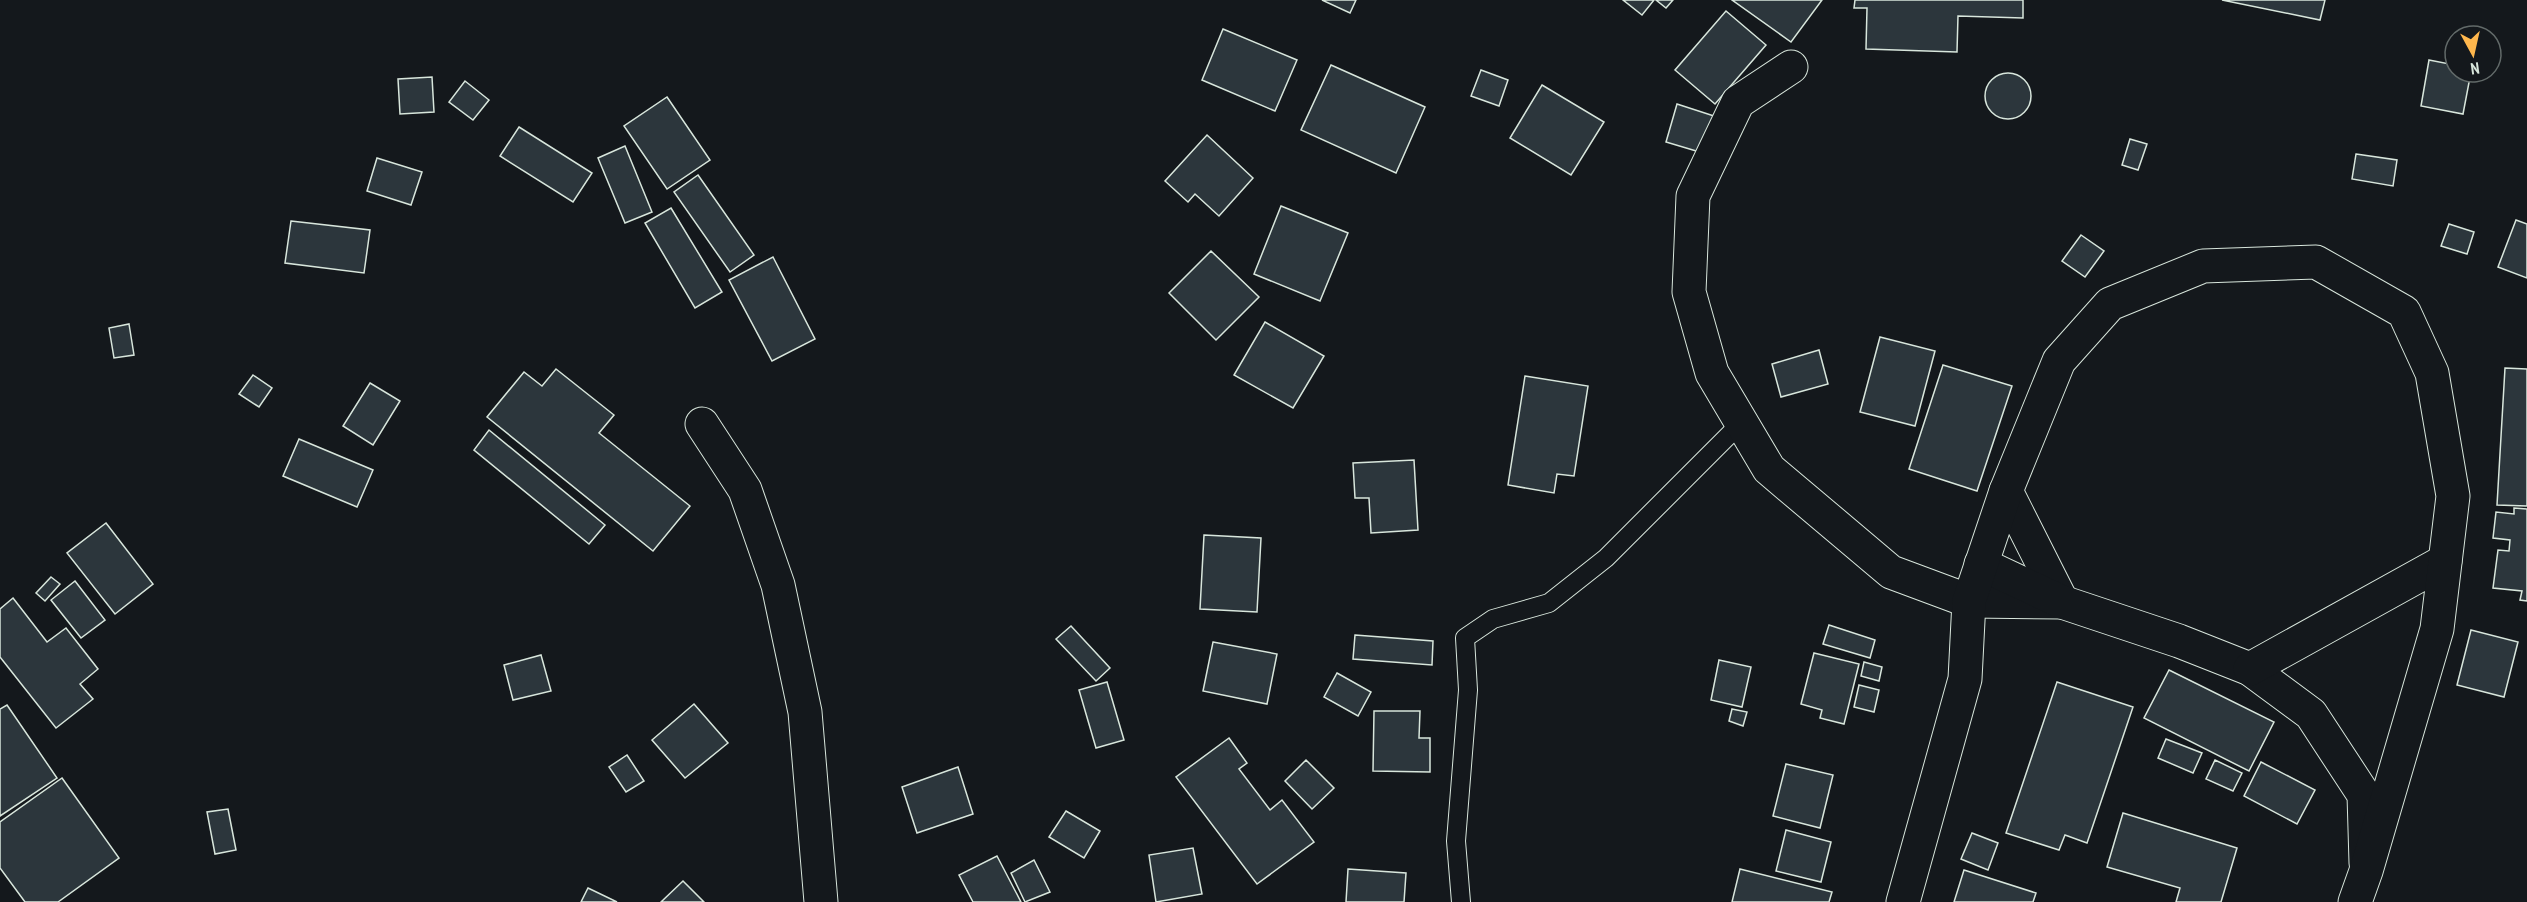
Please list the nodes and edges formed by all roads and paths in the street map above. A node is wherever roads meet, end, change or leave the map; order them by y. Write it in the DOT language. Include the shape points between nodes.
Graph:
graph roads {
  1 [pos="1791,68"];
  2 [pos="1741,423"];
  3 [pos="702,424"];
  4 [pos="2006,491"];
  5 [pos="2445,561"];
  6 [pos="1981,564"];
  7 [pos="1968,602"];
  8 [pos="2062,602"];
  9 [pos="2250,669"];
  10 [pos="2366,871"];
  11 [pos="821,902"];
  12 [pos="1461,902"];
  13 [pos="1903,902"];
  14 [pos="2355,902"];
  1 -- 2 [label="street" via="1738,102 1693,196 1689,292 1712,373"];
  2 -- 7 [label="street" via="1769,469 1891,572"];
  2 -- 12 [label="lane" via="1606,558 1549,603 1493,619 1465,638 1468,690 1456,841"];
  3 -- 11 [label="street" via="745,490 778,585 805,712"];
  4 -- 5 [label="street" via="2059,361 2110,304 2202,266 2316,262 2404,312 2432,373 2453,496"];
  4 -- 6 [label="street"];
  4 -- 8 [label="street"];
  5 -- 9 [label="street"];
  5 -- 10 [label="street" via="2437,629"];
  6 -- 7 [label="street"];
  6 -- 8 [label="street"];
  7 -- 8 [label="street"];
  7 -- 13 [label="street" via="1965,679"];
  8 -- 9 [label="street" via="2179,640"];
  9 -- 10 [label="street" via="2311,714 2364,795"];
  10 -- 14 [label="street"];
}
